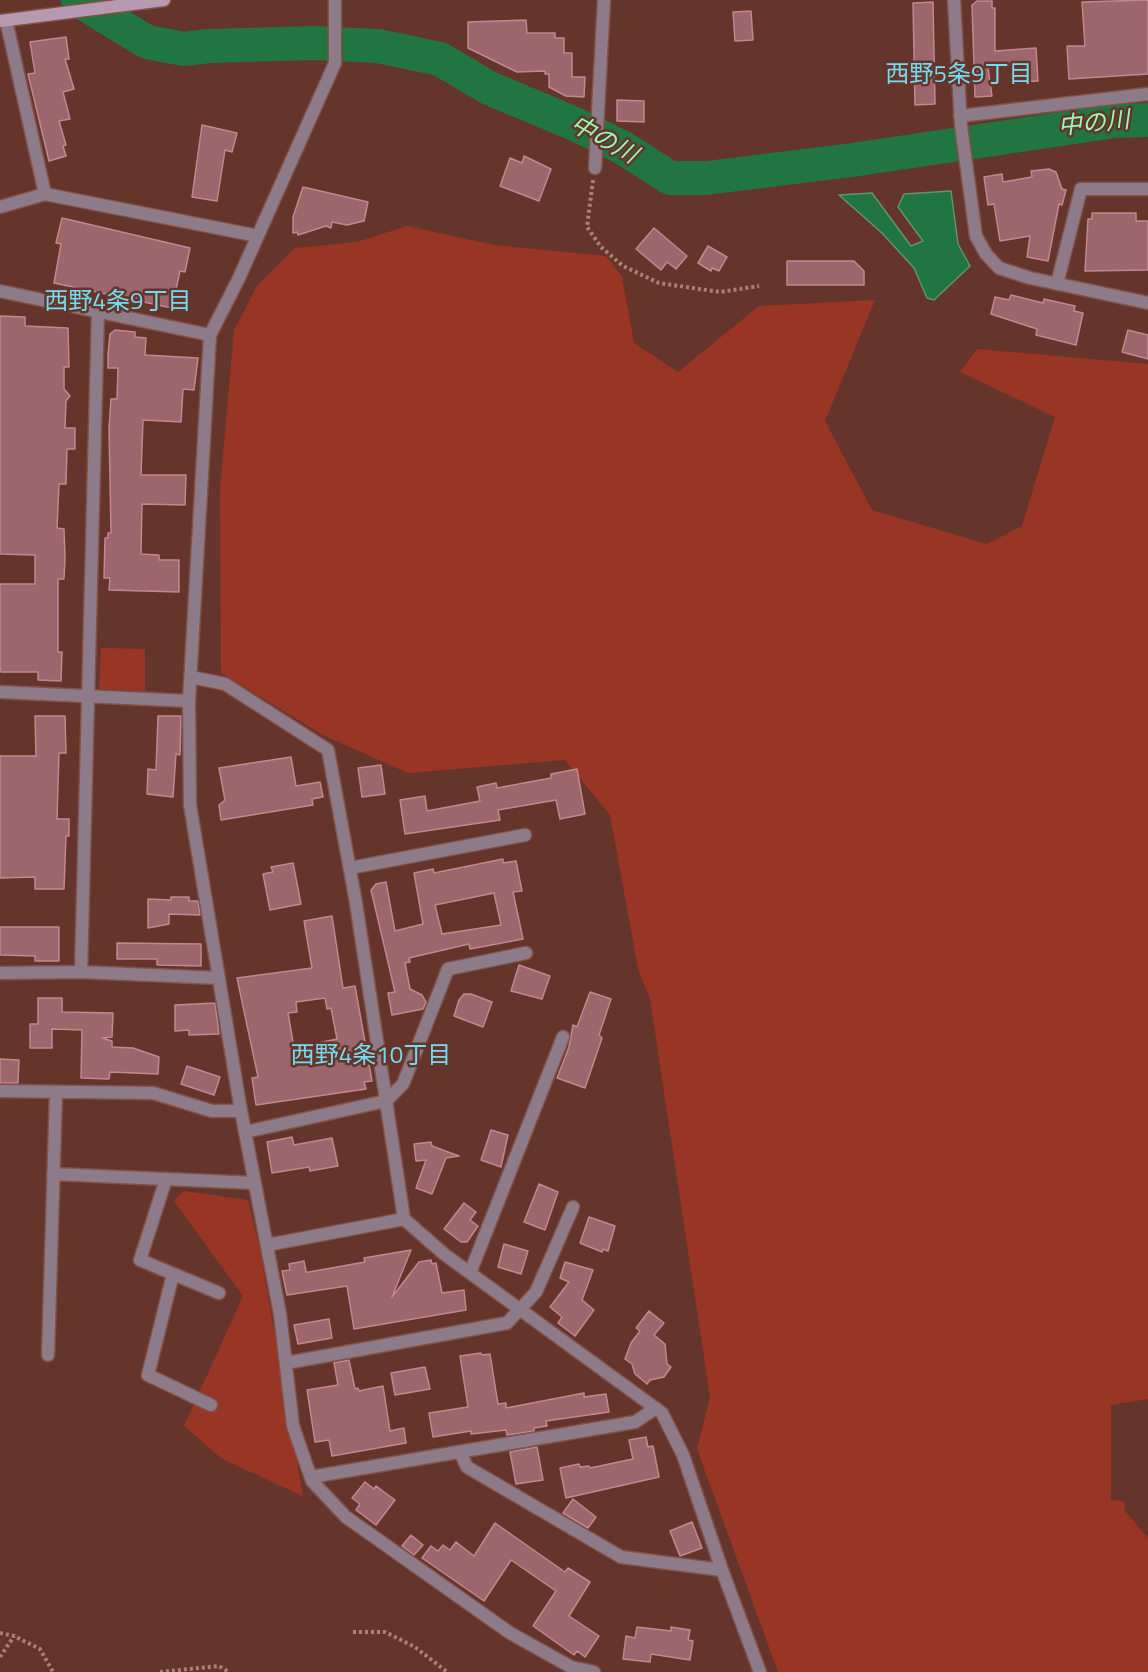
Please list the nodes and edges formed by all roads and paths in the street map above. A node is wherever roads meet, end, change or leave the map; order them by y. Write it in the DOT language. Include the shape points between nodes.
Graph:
graph roads {
  1 [pos="164,0"];
  2 [pos="335,0"];
  3 [pos="604,0"];
  4 [pos="954,0"];
  5 [pos="3,21"];
  6 [pos="1148,94"];
  7 [pos="961,121"];
  8 [pos="594,168"];
  9 [pos="1148,189"];
  10 [pos="45,194"];
  11 [pos="0,207"];
  12 [pos="258,236"];
  13 [pos="1057,284"];
  14 [pos="759,286"];
  15 [pos="0,291"];
  16 [pos="1148,303"];
  17 [pos="98,311"];
  18 [pos="210,334"];
  19 [pos="191,677"];
  20 [pos="0,692"];
  21 [pos="88,697"];
  22 [pos="189,701"];
  23 [pos="525,835"];
  24 [pos="350,868"];
  25 [pos="526,953"];
  26 [pos="81,972"];
  27 [pos="0,973"];
  28 [pos="219,978"];
  29 [pos="563,1036"];
  30 [pos="0,1091"];
  31 [pos="56,1092"];
  32 [pos="386,1101"];
  33 [pos="241,1112"];
  34 [pos="245,1132"];
  35 [pos="53,1174"];
  36 [pos="166,1179"];
  37 [pos="255,1183"];
  38 [pos="573,1206"];
  39 [pos="404,1219"];
  40 [pos="267,1245"];
  41 [pos="470,1273"];
  42 [pos="173,1274"];
  43 [pos="219,1293"];
  44 [pos="520,1309"];
  45 [pos="48,1355"];
  46 [pos="286,1363"];
  47 [pos="211,1405"];
  48 [pos="656,1408"];
  49 [pos="460,1452"];
  50 [pos="311,1477"];
  51 [pos="722,1570"];
  52 [pos="353,1632"];
  53 [pos="0,1633"];
  54 [pos="14,1636"];
  55 [pos="0,1657"];
  56 [pos="53,1672"];
  57 [pos="160,1672"];
  58 [pos="230,1672"];
  59 [pos="447,1672"];
  60 [pos="594,1672"];
  61 [pos="760,1672"];
  1 -- 5 [label="street"];
  2 -- 12 [label="street" via="335,63"];
  3 -- 8 [label="street"];
  4 -- 7 [label="street"];
  5 -- 10 [label="street"];
  6 -- 7 [label="street"];
  7 -- 13 [label="street" via="976,236 986,254 999,268"];
  8 -- 14 [label="path" via="587,228 623,266 659,283 720,292"];
  9 -- 13 [label="street" via="1081,189"];
  10 -- 11 [label="street"];
  10 -- 12 [label="street"];
  12 -- 18 [label="street"];
  13 -- 16 [label="street"];
  15 -- 17 [label="street"];
  17 -- 18 [label="street"];
  17 -- 21 [label="street"];
  18 -- 19 [label="street"];
  19 -- 22 [label="street"];
  19 -- 24 [label="street" via="225,684 328,750"];
  20 -- 21 [label="street"];
  21 -- 22 [label="street"];
  21 -- 26 [label="street"];
  22 -- 28 [label="street" via="190,805"];
  23 -- 24 [label="street"];
  24 -- 32 [label="street"];
  25 -- 32 [label="street" via="448,969 403,1084"];
  26 -- 27 [label="street"];
  26 -- 28 [label="street"];
  28 -- 33 [label="street"];
  29 -- 41 [label="street"];
  30 -- 31 [label="street"];
  31 -- 33 [label="street" via="153,1093 212,1111"];
  31 -- 35 [label="street"];
  32 -- 34 [label="street"];
  32 -- 39 [label="street"];
  33 -- 34 [label="street"];
  34 -- 37 [label="street"];
  35 -- 36 [label="street"];
  35 -- 45 [label="street"];
  36 -- 37 [label="street"];
  36 -- 42 [label="street" via="140,1260"];
  37 -- 40 [label="street"];
  38 -- 44 [label="street" via="536,1292"];
  39 -- 40 [label="street"];
  39 -- 41 [label="street"];
  40 -- 46 [label="street"];
  41 -- 44 [label="street"];
  42 -- 43 [label="street"];
  42 -- 47 [label="street" via="148,1375"];
  44 -- 46 [label="street" via="507,1323"];
  44 -- 48 [label="street"];
  46 -- 50 [label="street" via="293,1426"];
  48 -- 49 [label="street" via="634,1422"];
  48 -- 51 [label="street" via="683,1455"];
  49 -- 50 [label="street"];
  49 -- 51 [label="street" via="467,1467 621,1557"];
  50 -- 60 [label="street" via="346,1517 510,1633 571,1667"];
  51 -- 61 [label="street"];
  52 -- 59 [label="path" via="385,1632 415,1647"];
  53 -- 54 [label="path"];
  54 -- 55 [label="path"];
  54 -- 56 [label="path" via="40,1649"];
  57 -- 58 [label="path" via="219,1666"];
}
